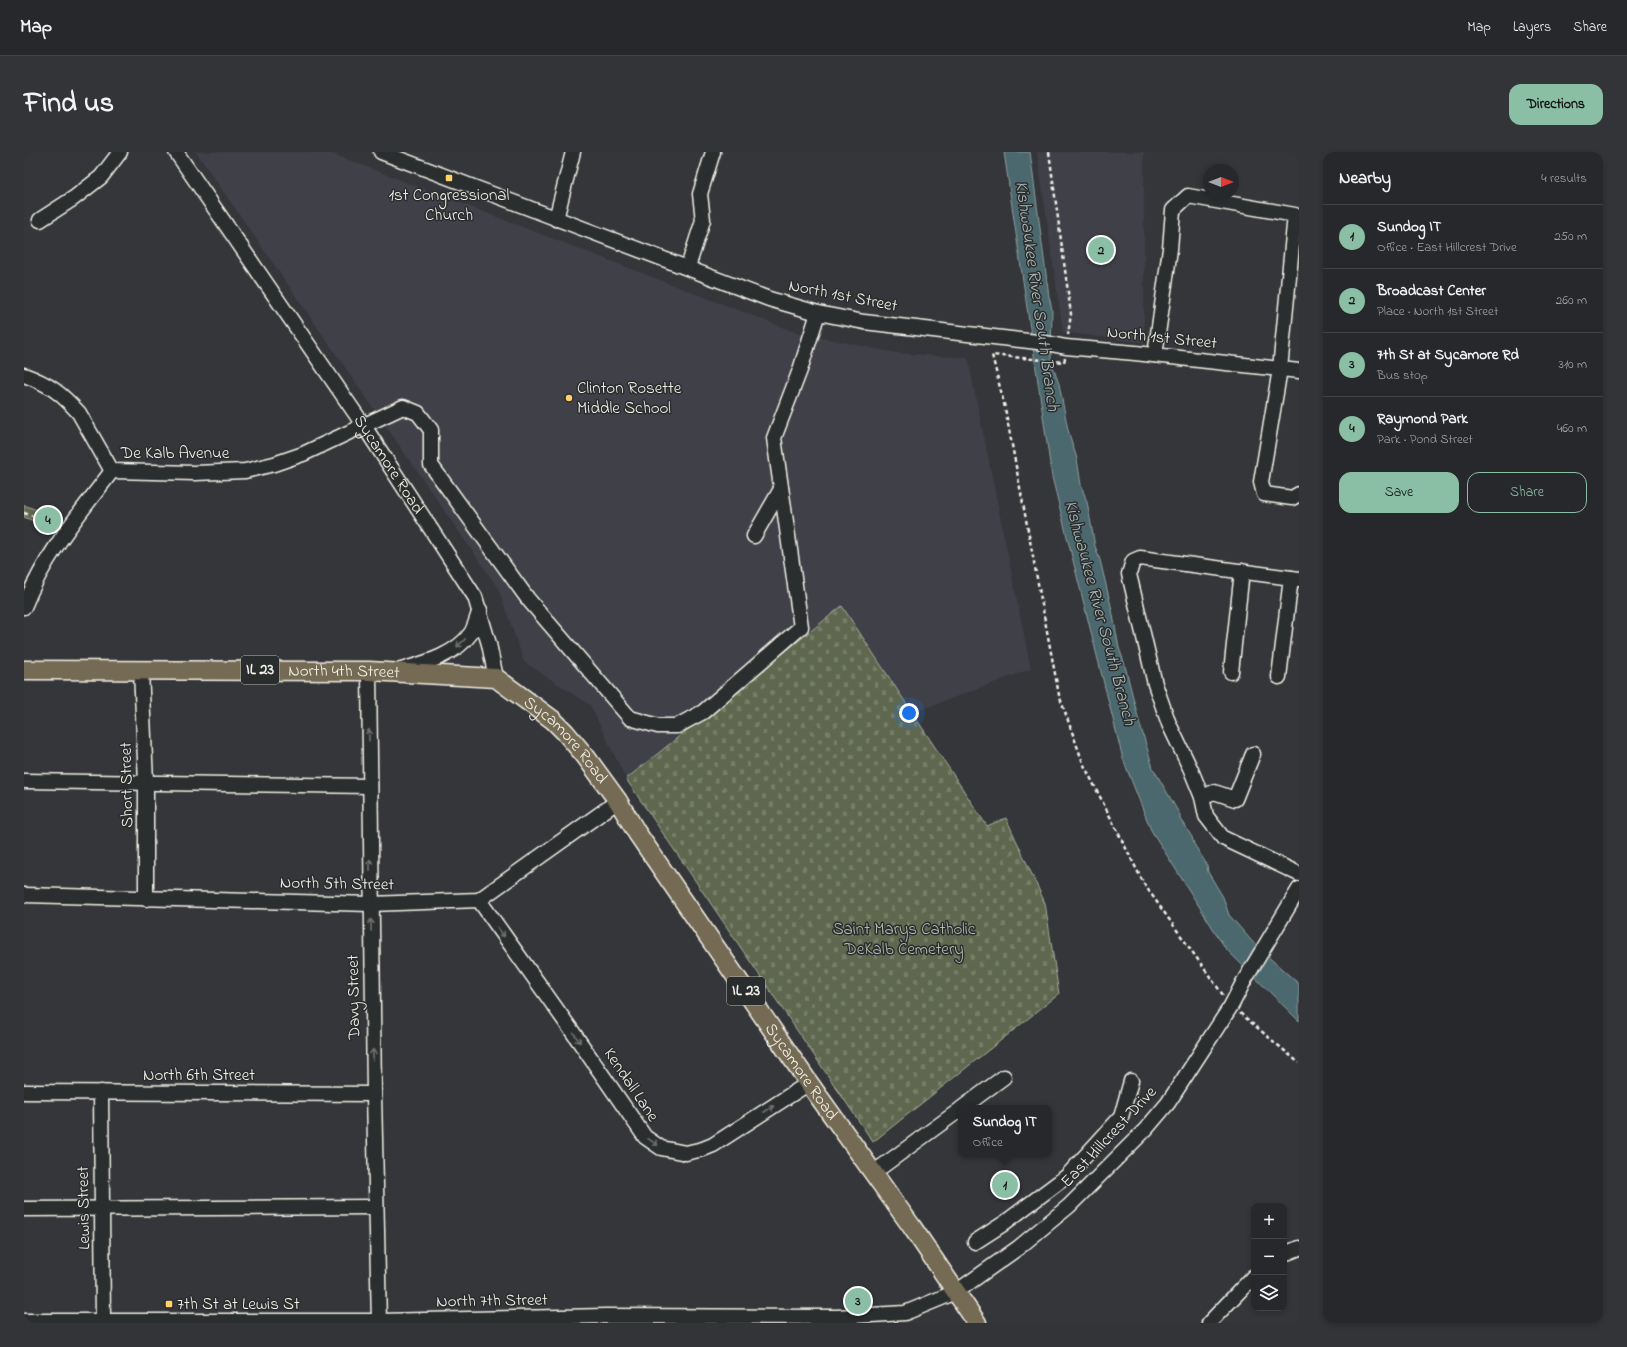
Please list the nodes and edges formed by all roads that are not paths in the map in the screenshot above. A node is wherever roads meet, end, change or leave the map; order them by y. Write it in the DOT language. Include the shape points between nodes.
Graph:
graph roads {
  1 [pos="120,152"];
  2 [pos="176,152"];
  3 [pos="381,152"];
  4 [pos="573,152"];
  5 [pos="713,152"];
  6 [pos="1297,216"];
  7 [pos="556,219"];
  8 [pos="40,220"];
  9 [pos="688,268"];
  10 [pos="818,313"];
  11 [pos="1292,317"];
  12 [pos="1155,355"];
  13 [pos="1280,369"];
  14 [pos="1299,371"];
  15 [pos="24,375"];
  16 [pos="364,426"];
  17 [pos="112,471"];
  18 [pos="781,489"];
  19 [pos="1299,494"];
  20 [pos="754,536"];
  21 [pos="1242,571"];
  22 [pos="1295,578"];
  23 [pos="24,607"];
  24 [pos="480,610"];
  25 [pos="24,670"];
  26 [pos="140,670"];
  27 [pos="369,671"];
  28 [pos="394,672"];
  29 [pos="1232,672"];
  30 [pos="1280,677"];
  31 [pos="496,678"];
  32 [pos="1253,754"];
  33 [pos="24,781"];
  34 [pos="146,782"];
  35 [pos="370,786"];
  36 [pos="1202,797"];
  37 [pos="618,801"];
  38 [pos="1299,874"];
  39 [pos="1299,889"];
  40 [pos="24,895"];
  41 [pos="146,899"];
  42 [pos="479,900"];
  43 [pos="371,904"];
  44 [pos="1004,1077"];
  45 [pos="1131,1081"];
  46 [pos="809,1083"];
  47 [pos="24,1092"];
  48 [pos="100,1092"];
  49 [pos="374,1094"];
  50 [pos="966,1105"];
  51 [pos="958,1111"];
  52 [pos="873,1174"];
  53 [pos="376,1207"];
  54 [pos="24,1209"];
  55 [pos="102,1209"];
  56 [pos="975,1242"];
  57 [pos="1299,1248"];
  58 [pos="1287,1253"];
  59 [pos="1251,1279"];
  60 [pos="956,1292"];
  61 [pos="606,1320"];
  62 [pos="24,1321"];
  63 [pos="103,1322"];
  64 [pos="379,1322"];
  65 [pos="977,1323"];
  66 [pos="1209,1323"];
  1 -- 8 [label="street" via="101,177"];
  2 -- 16 [label="street, Sycamore Road"];
  3 -- 7 [label="street, North 1st Street"];
  4 -- 7 [label="street"];
  5 -- 9 [label="street" via="700,194 704,220"];
  6 -- 11 [label="street"];
  6 -- 12 [label="street" via="1188,196 1183,200 1174,210"];
  7 -- 9 [label="street, North 1st Street"];
  9 -- 10 [label="street, North 1st Street" via="769,299"];
  10 -- 12 [label="street, North 1st Street" via="864,322 1066,347"];
  10 -- 18 [label="street" via="774,438"];
  11 -- 13 [label="street"];
  12 -- 13 [label="street, North 1st Street"];
  13 -- 14 [label="street, North 1st Street"];
  13 -- 19 [label="street" via="1261,482 1264,494 1292,498"];
  15 -- 17 [label="street, De Kalb Avenue" via="52,387 79,413"];
  16 -- 17 [label="street, De Kalb Avenue" via="303,454 245,471"];
  16 -- 18 [label="street, De Kalb Avenue" via="403,407 418,413 431,430 431,465 528,599 630,718 658,726 677,726 703,712 801,627"];
  16 -- 24 [label="street, Sycamore Road" via="475,597"];
  17 -- 23 [label="street" via="47,560"];
  18 -- 20 [label="street"];
  21 -- 22 [label="street"];
  21 -- 29 [label="street"];
  21 -- 36 [label="street" via="1140,558 1133,561 1129,574 1168,724"];
  22 -- 30 [label="street"];
  24 -- 28 [label="street, one-way" via="472,633 456,648 432,660"];
  24 -- 31 [label="street, Sycamore Road"];
  25 -- 26 [label="main road, North 4th Street / IL 23"];
  26 -- 27 [label="main road, North 4th Street / IL 23"];
  26 -- 34 [label="street, Short Street"];
  27 -- 28 [label="main road, North 4th Street / IL 23"];
  35 -- 27 [label="street, Davy Street, one-way"];
  28 -- 31 [label="main road, North 4th Street / IL 23"];
  31 -- 37 [label="main road, Sycamore Road / IL 23" via="553,720 565,732"];
  32 -- 36 [label="street" via="1235,799 1214,792"];
  33 -- 34 [label="street"];
  34 -- 35 [label="street"];
  34 -- 41 [label="street, Short Street"];
  43 -- 35 [label="street, Davy Street, one-way"];
  36 -- 38 [label="street" via="1206,816 1223,838"];
  37 -- 42 [label="street"];
  37 -- 46 [label="main road, Sycamore Road / IL 23" via="637,833"];
  39 -- 60 [label="street, East Hillcrest Drive" via="1232,1006 1168,1104 1125,1151 1063,1211 1018,1248"];
  40 -- 41 [label="street, North 5th Street"];
  41 -- 43 [label="street, North 5th Street"];
  42 -- 43 [label="street, North 5th Street"];
  42 -- 46 [label="street, Kendall Lane, one-way" via="645,1137 661,1148 686,1152 704,1150"];
  49 -- 43 [label="street, Davy Street, one-way"];
  44 -- 50 [label="street"];
  45 -- 56 [label="street" via="1121,1117 1067,1176"];
  46 -- 52 [label="main road, Sycamore Road / IL 23"];
  47 -- 48 [label="street, North 6th Street"];
  48 -- 49 [label="street, North 6th Street"];
  48 -- 55 [label="street, Lewis Street"];
  49 -- 53 [label="street, Davy Street"];
  51 -- 52 [label="street"];
  52 -- 60 [label="main road, Sycamore Road / IL 23"];
  53 -- 55 [label="street"];
  53 -- 64 [label="street, Davy Street"];
  54 -- 55 [label="street"];
  55 -- 63 [label="street, Lewis Street"];
  57 -- 58 [label="street"];
  59 -- 66 [label="street"];
  60 -- 61 [label="street, North 7th Street" via="905,1313 837,1317"];
  60 -- 65 [label="main road, Sycamore Road / IL 23"];
  61 -- 64 [label="street, North 7th Street"];
  62 -- 63 [label="street, North 7th Street"];
  63 -- 64 [label="street, North 7th Street"];
}
